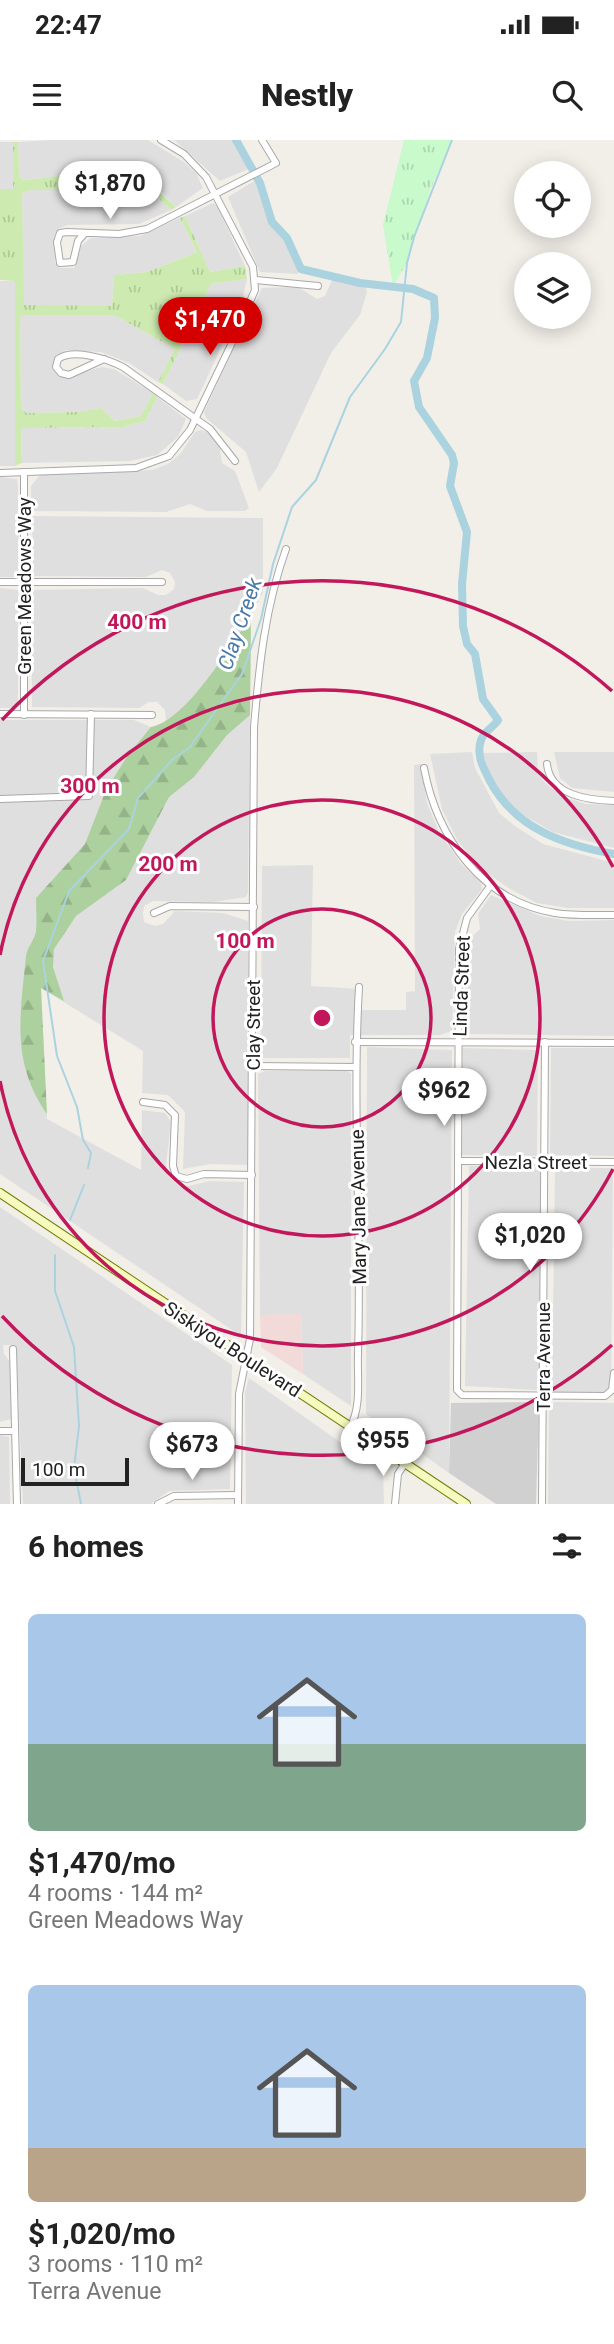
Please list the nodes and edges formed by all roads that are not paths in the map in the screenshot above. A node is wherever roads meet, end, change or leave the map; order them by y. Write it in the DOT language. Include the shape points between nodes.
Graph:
graph roads {
  1 [pos="160,140"];
  2 [pos="262,140"];
  3 [pos="216,194"];
  4 [pos="85,233"];
  5 [pos="256,280"];
  6 [pos="317,286"];
  7 [pos="104,359"];
  8 [pos="195,417"];
  9 [pos="235,461"];
  10 [pos="24,472"];
  11 [pos="0,473"];
  12 [pos="286,549"];
  13 [pos="0,582"];
  14 [pos="26,582"];
  15 [pos="162,582"];
  16 [pos="0,714"];
  17 [pos="24,715"];
  18 [pos="91,715"];
  19 [pos="152,715"];
  20 [pos="548,764"];
  21 [pos="424,768"];
  22 [pos="0,799"];
  23 [pos="614,801"];
  24 [pos="491,884"];
  25 [pos="254,907"];
  26 [pos="154,913"];
  27 [pos="614,915"];
  28 [pos="359,987"];
  29 [pos="355,1042"];
  30 [pos="459,1042"];
  31 [pos="545,1042"];
  32 [pos="614,1043"];
  33 [pos="254,1066"];
  34 [pos="356,1067"];
  35 [pos="143,1101"];
  36 [pos="458,1161"];
  37 [pos="544,1162"];
  38 [pos="614,1162"];
  39 [pos="252,1175"];
  40 [pos="0,1193"];
  41 [pos="13,1349"];
  42 [pos="246,1357"];
  43 [pos="614,1373"];
  44 [pos="543,1395"];
  45 [pos="350,1427"];
  46 [pos="0,1431"];
  47 [pos="15,1431"];
  48 [pos="405,1463"];
  49 [pos="238,1495"];
  50 [pos="17,1504"];
  51 [pos="158,1504"];
  52 [pos="238,1504"];
  53 [pos="395,1504"];
  54 [pos="466,1504"];
  55 [pos="542,1504"];
  1 -- 3 [label="street" via="196,165"];
  2 -- 3 [label="street" via="276,163"];
  3 -- 4 [label="street" via="147,229"];
  3 -- 5 [label="street"];
  4 -- 4 [label="street" via="60,233 60,263 73,262"];
  5 -- 6 [label="street"];
  5 -- 8 [label="street, Green Meadows Way" via="248,309"];
  7 -- 7 [label="street" via="65,355 56,367 69,375"];
  7 -- 8 [label="street"];
  8 -- 9 [label="street" via="219,438"];
  8 -- 10 [label="street, Green Meadows Way" via="178,448 145,467"];
  10 -- 11 [label="street"];
  10 -- 14 [label="street, Green Meadows Way"];
  12 -- 25 [label="street, Clay Street" via="260,654 254,727"];
  13 -- 14 [label="street"];
  14 -- 15 [label="street"];
  14 -- 17 [label="street, Green Meadows Way"];
  16 -- 17 [label="street"];
  17 -- 18 [label="street"];
  18 -- 19 [label="street"];
  18 -- 22 [label="street" via="89,796"];
  20 -- 23 [label="street" via="552,779 561,788 586,800"];
  21 -- 24 [label="street" via="447,837 467,864"];
  24 -- 27 [label="street" via="537,909 568,915"];
  24 -- 30 [label="street, Linda Street" via="469,913 460,936"];
  25 -- 26 [label="street" via="170,906"];
  25 -- 33 [label="street, Clay Street"];
  28 -- 29 [label="street, Mary Jane Avenue"];
  29 -- 30 [label="street"];
  29 -- 34 [label="street, Mary Jane Avenue"];
  30 -- 31 [label="street"];
  30 -- 36 [label="street, Linda Street"];
  31 -- 32 [label="street"];
  31 -- 37 [label="street, Terra Avenue"];
  33 -- 34 [label="street"];
  33 -- 39 [label="street, Clay Street"];
  34 -- 45 [label="street, Mary Jane Avenue" via="359,1322 356,1408"];
  35 -- 39 [label="street" via="165,1105 175,1115 176,1175 187,1179 204,1174"];
  36 -- 37 [label="street, Nezla Street"];
  36 -- 44 [label="street, Linda Street" via="457,1390 461,1395"];
  37 -- 38 [label="street, Nezla Street"];
  37 -- 44 [label="street, Terra Avenue"];
  39 -- 42 [label="street, Clay Street"];
  40 -- 42 [label="main road, Siskiyou Boulevard"];
  41 -- 47 [label="street"];
  42 -- 45 [label="main road, Siskiyou Boulevard"];
  42 -- 49 [label="street, Clay Street" via="239,1394"];
  43 -- 44 [label="street" via="612,1390 605,1396"];
  44 -- 55 [label="street, Terra Avenue"];
  45 -- 48 [label="main road, Siskiyou Boulevard"];
  46 -- 47 [label="street"];
  47 -- 50 [label="street"];
  48 -- 53 [label="street" via="398,1474"];
  48 -- 54 [label="main road, Siskiyou Boulevard"];
  49 -- 51 [label="street" via="174,1496"];
  49 -- 52 [label="street, Clay Street"];
}
